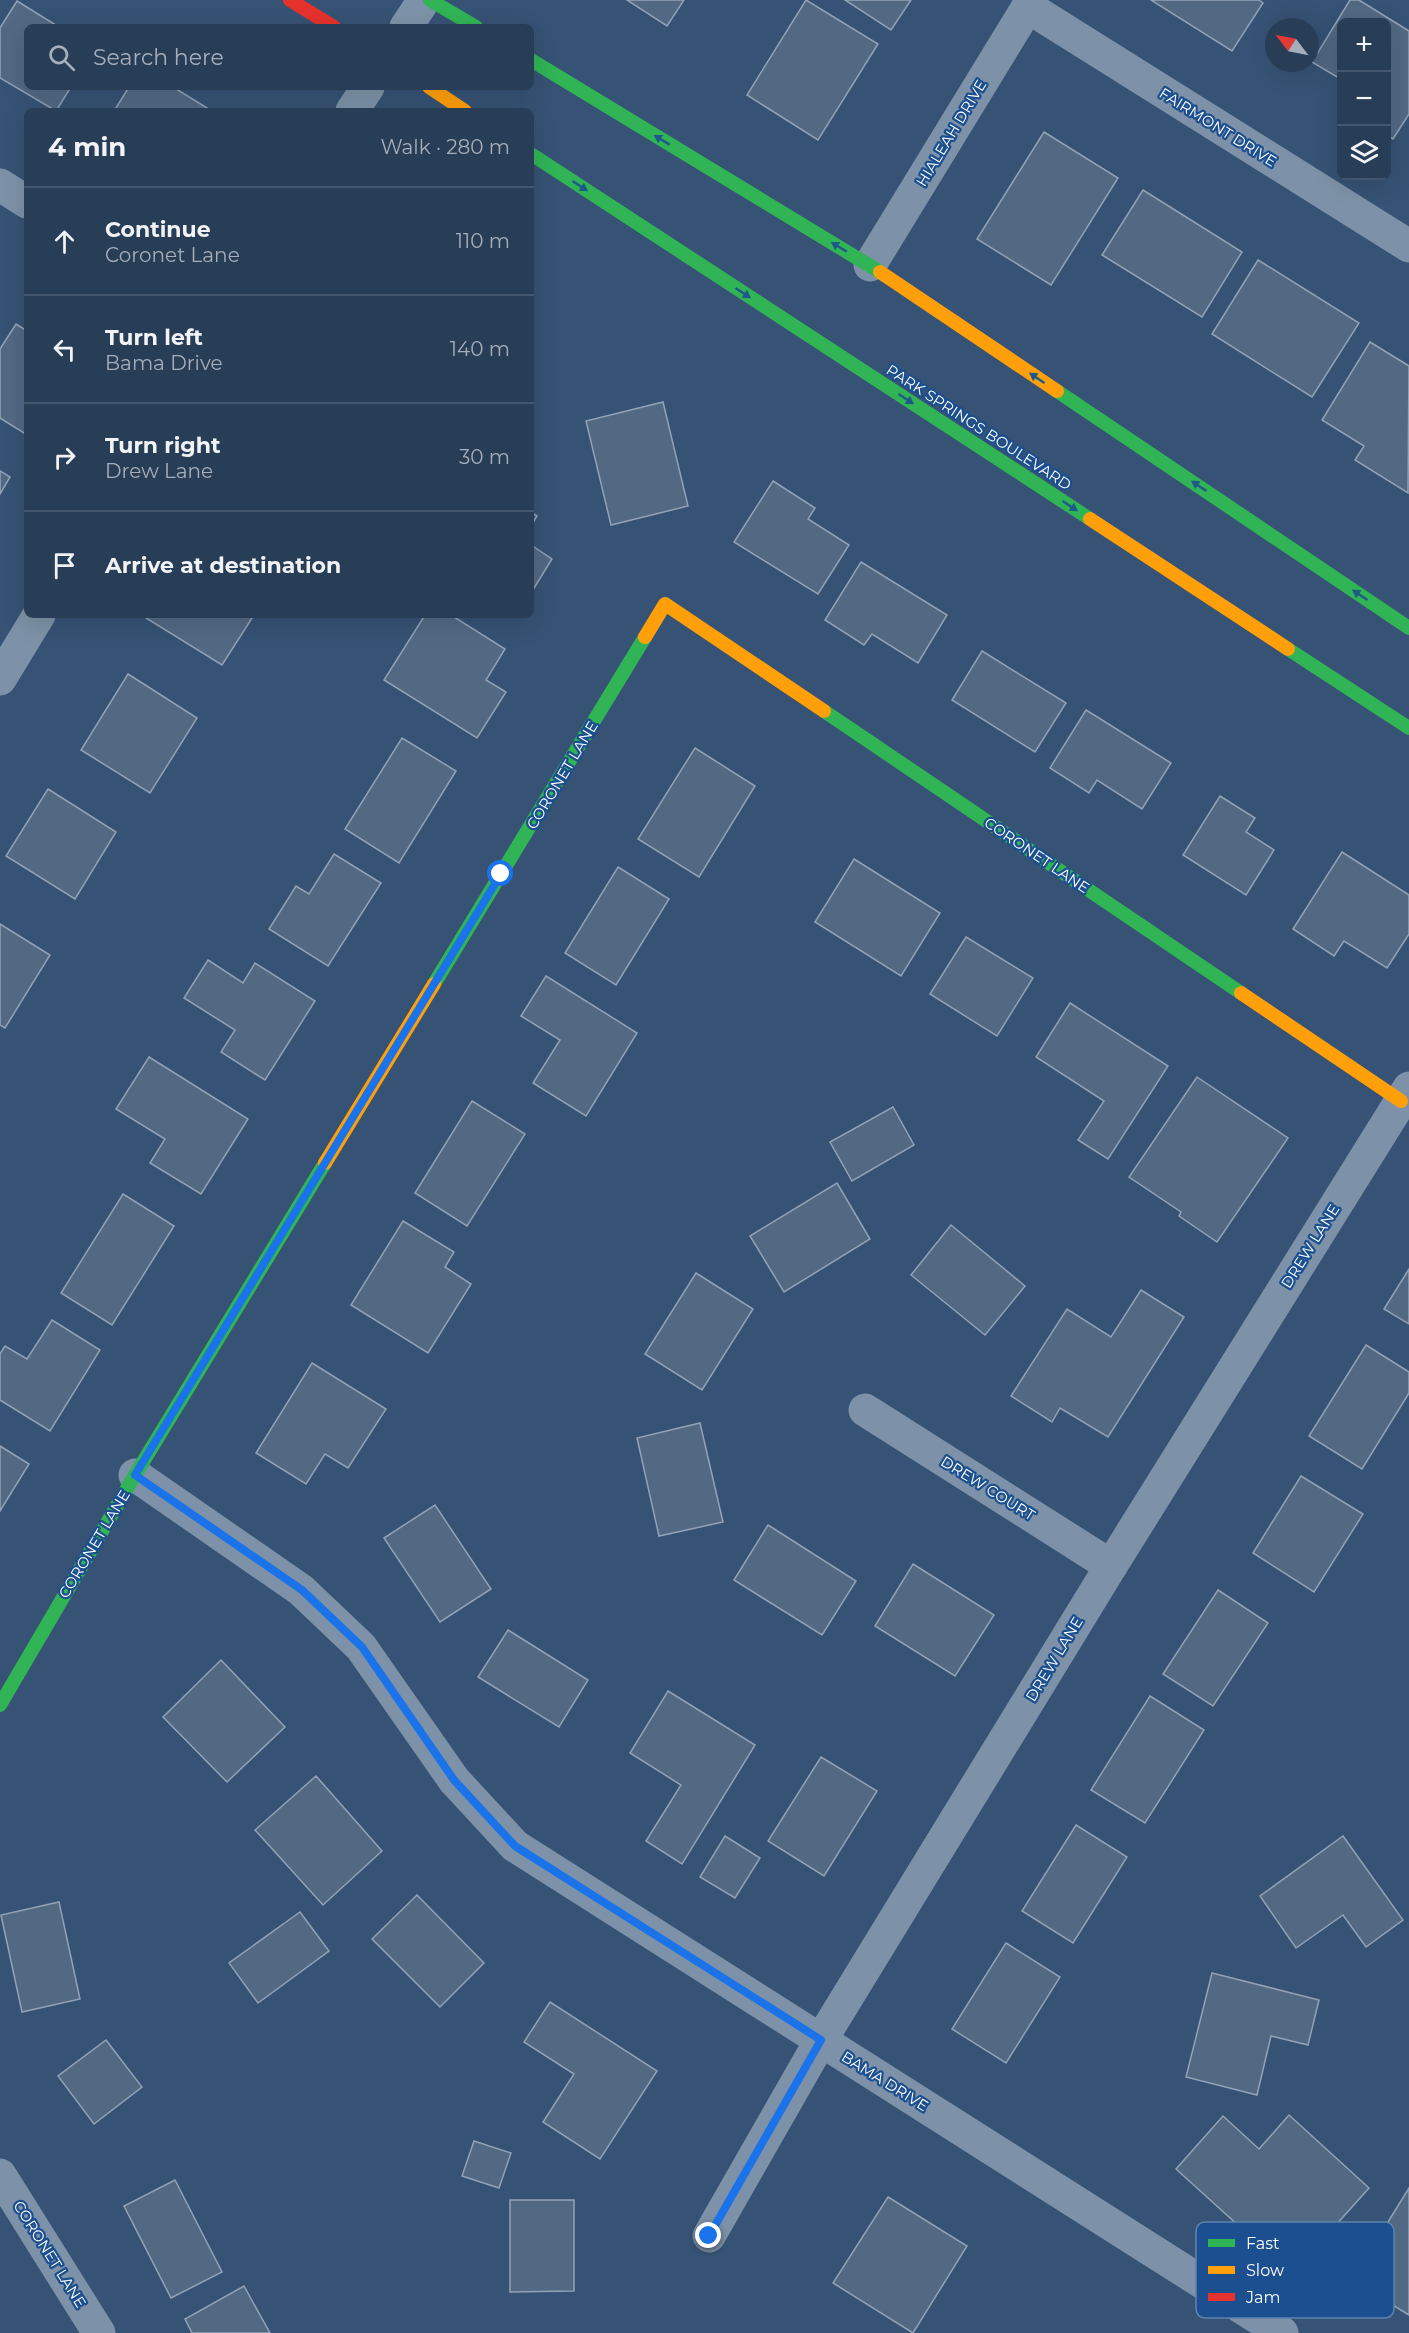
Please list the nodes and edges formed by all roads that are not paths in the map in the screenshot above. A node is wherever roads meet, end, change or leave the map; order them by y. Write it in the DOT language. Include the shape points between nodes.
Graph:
graph roads {
  1 [pos="290,0"];
  2 [pos="424,0"];
  3 [pos="430,0"];
  4 [pos="1030,4"];
  5 [pos="329,24"];
  6 [pos="408,24"];
  7 [pos="471,24"];
  8 [pos="534,62"];
  9 [pos="366,90"];
  10 [pos="434,90"];
  11 [pos="354,108"];
  12 [pos="460,108"];
  13 [pos="534,156"];
  14 [pos="0,185"];
  15 [pos="24,199"];
  16 [pos="1409,246"];
  17 [pos="870,265"];
  18 [pos="37,618"];
  19 [pos="1409,628"];
  20 [pos="0,679"];
  21 [pos="1409,728"];
  22 [pos="1405,1094"];
  23 [pos="865,1410"];
  24 [pos="135,1475"];
  25 [pos="1111,1566"];
  26 [pos="0,1705"];
  27 [pos="821,2040"];
  28 [pos="0,2175"];
  29 [pos="709,2236"];
  30 [pos="1196,2278"];
  31 [pos="1258,2318"];
  32 [pos="99,2333"];
  33 [pos="1282,2333"];
  1 -- 5 [label="main road"];
  2 -- 6 [label="street"];
  3 -- 7 [label="main road"];
  4 -- 16 [label="street, FAIRMONT DRIVE"];
  4 -- 17 [label="street, HIALEAH DRIVE"];
  17 -- 8 [label="main road, one-way"];
  9 -- 11 [label="street"];
  10 -- 12 [label="main road"];
  13 -- 21 [label="main road, PARK SPRINGS BOULEVARD, one-way"];
  14 -- 15 [label="street"];
  19 -- 17 [label="main road, one-way"];
  18 -- 20 [label="street"];
  22 -- 24 [label="main road, CORONET LANE" via="665,604"];
  22 -- 25 [label="street, DREW LANE"];
  23 -- 25 [label="street, DREW COURT"];
  24 -- 26 [label="main road, CORONET LANE"];
  24 -- 27 [label="street, BAMA DRIVE" via="302,1590 362,1647 454,1780 515,1846"];
  25 -- 27 [label="street, DREW LANE"];
  27 -- 29 [label="street, DREW LANE"];
  27 -- 30 [label="street, BAMA DRIVE"];
  28 -- 32 [label="street, CORONET LANE"];
  31 -- 33 [label="street, BAMA DRIVE"];
}
